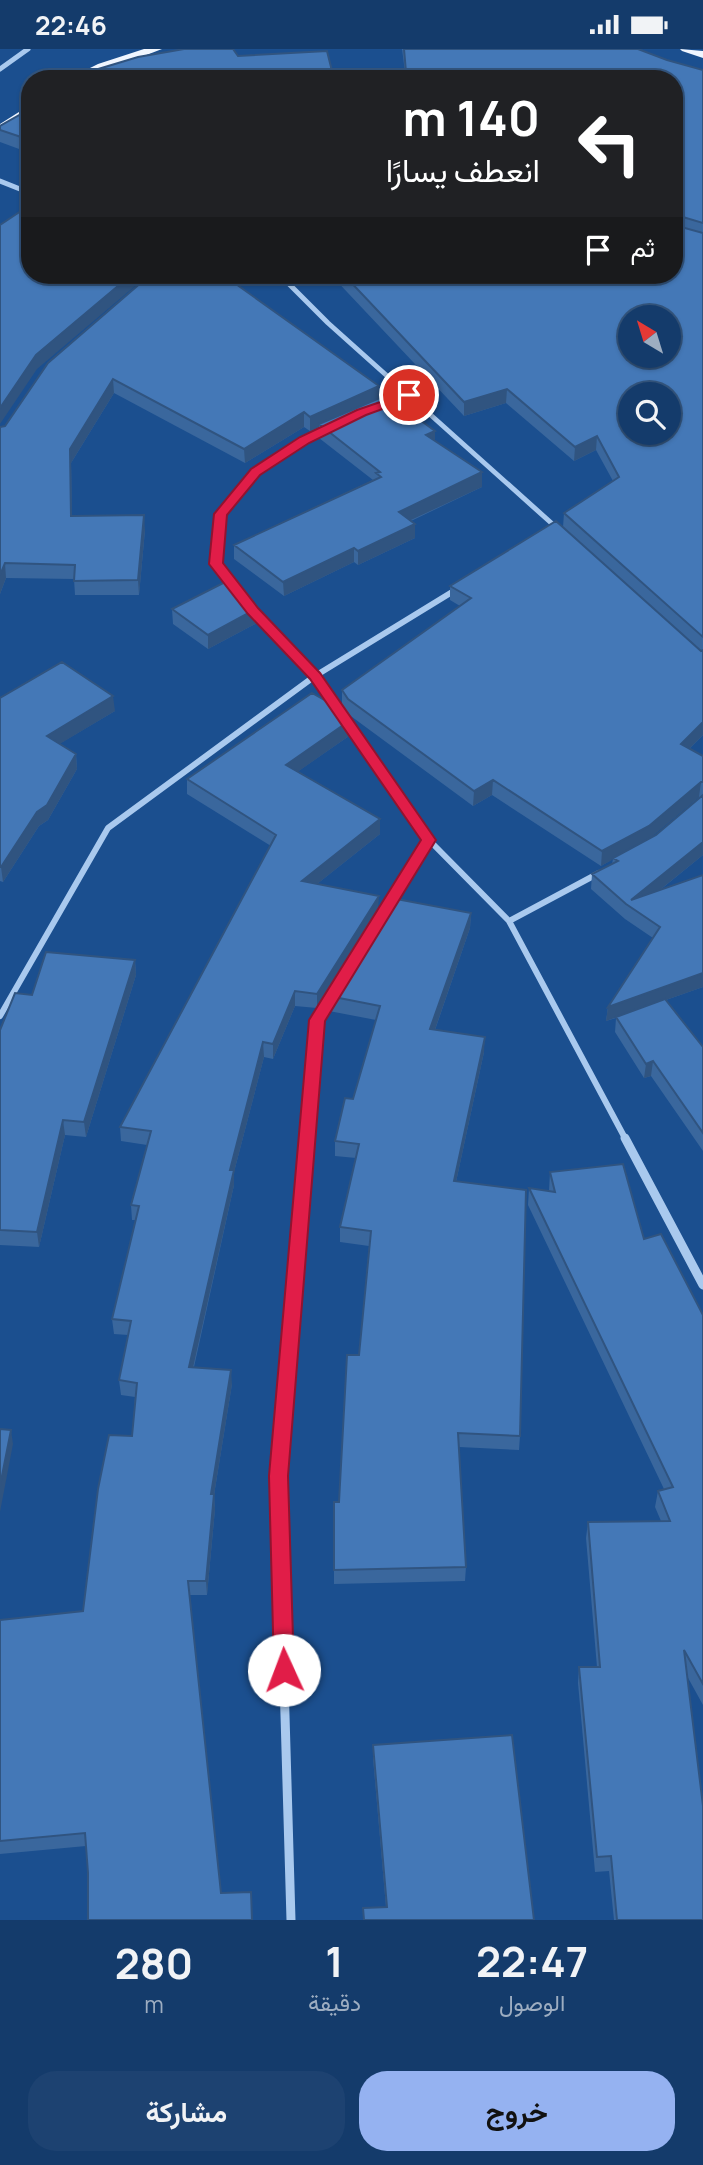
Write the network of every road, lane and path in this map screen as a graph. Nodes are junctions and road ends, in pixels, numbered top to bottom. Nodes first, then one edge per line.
1 (28, 49) edge
2 (156, 49) edge
3 (686, 49) edge
4 (703, 55) edge
5 (0, 69) edge
6 (93, 70) edge
7 (21, 115) edge
8 (0, 130) edge
9 (0, 181) edge
10 (21, 189) edge
11 (289, 284) edge
12 (409, 395) junction
13 (385, 404) edge
14 (339, 423) edge
15 (557, 528) junction
16 (545, 535) edge
17 (567, 537) edge
18 (465, 585) edge
19 (238, 592) edge
20 (246, 601) edge
21 (315, 676) junction
22 (429, 840) junction
23 (603, 870) edge
24 (380, 919) edge
25 (509, 921) junction
26 (338, 986) edge
27 (0, 1016) edge
28 (703, 1285) edge
29 (291, 1920) edge

1 - 5 street
2 - 6 main road
3 - 4 main road
7 - 8 main road
9 - 10 street
11 - 12 street
12 - 13 street
12 - 15 street
14 - 19 street
15 - 16 street
15 - 17 street
18 - 21 street
20 - 21 street
21 - 22 street
21 - 27 street
22 - 24 street
22 - 25 street
23 - 25 street
25 - 28 street
26 - 29 street

